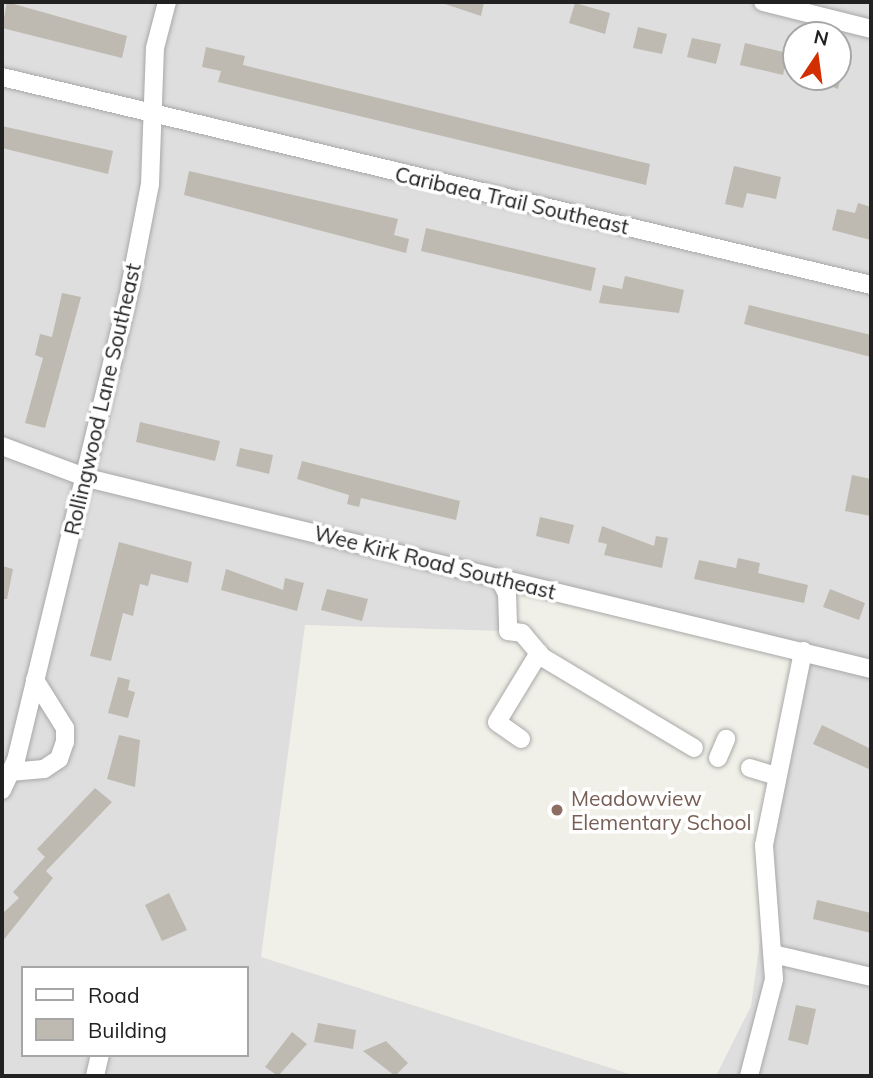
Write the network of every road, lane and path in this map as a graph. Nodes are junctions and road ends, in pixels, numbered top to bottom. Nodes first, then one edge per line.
1 (167, 2) edge
2 (764, 2) edge
3 (871, 29) edge
4 (2, 77) edge
5 (152, 115) junction
6 (871, 285) edge
7 (2, 446) edge
8 (87, 478) junction
9 (499, 578) junction
10 (803, 651) junction
11 (539, 653) junction
12 (871, 669) edge
13 (35, 680) junction
14 (522, 739) dead end
15 (726, 739) dead end
16 (694, 748) dead end
17 (718, 758) dead end
18 (750, 768) dead end
19 (10, 772) junction
20 (774, 775) junction
21 (2, 790) edge
22 (772, 954) junction
23 (871, 977) edge
24 (100, 1057) edge
25 (95, 1076) edge
26 (749, 1076) edge

1 - 5 street, Rollingwood Lane Southeast
2 - 3 street
4 - 5 street, Caribaea Trail Southeast
5 - 6 street, Caribaea Trail Southeast
5 - 8 street, Rollingwood Lane Southeast
7 - 8 street, Wee Kirk Road Southeast
8 - 9 street, Wee Kirk Road Southeast
8 - 13 street, Rollingwood Lane Southeast
9 - 10 street, Wee Kirk Road Southeast
9 - 11 street
10 - 12 street, Wee Kirk Road Southeast
10 - 20 street
11 - 14 street
11 - 16 street
13 - 19 street, Rollingwood Lane Southeast
13 - 19 street
15 - 17 street
18 - 20 street
19 - 21 street, Rollingwood Lane Southeast
20 - 22 street
22 - 23 street
22 - 26 street
24 - 25 street

